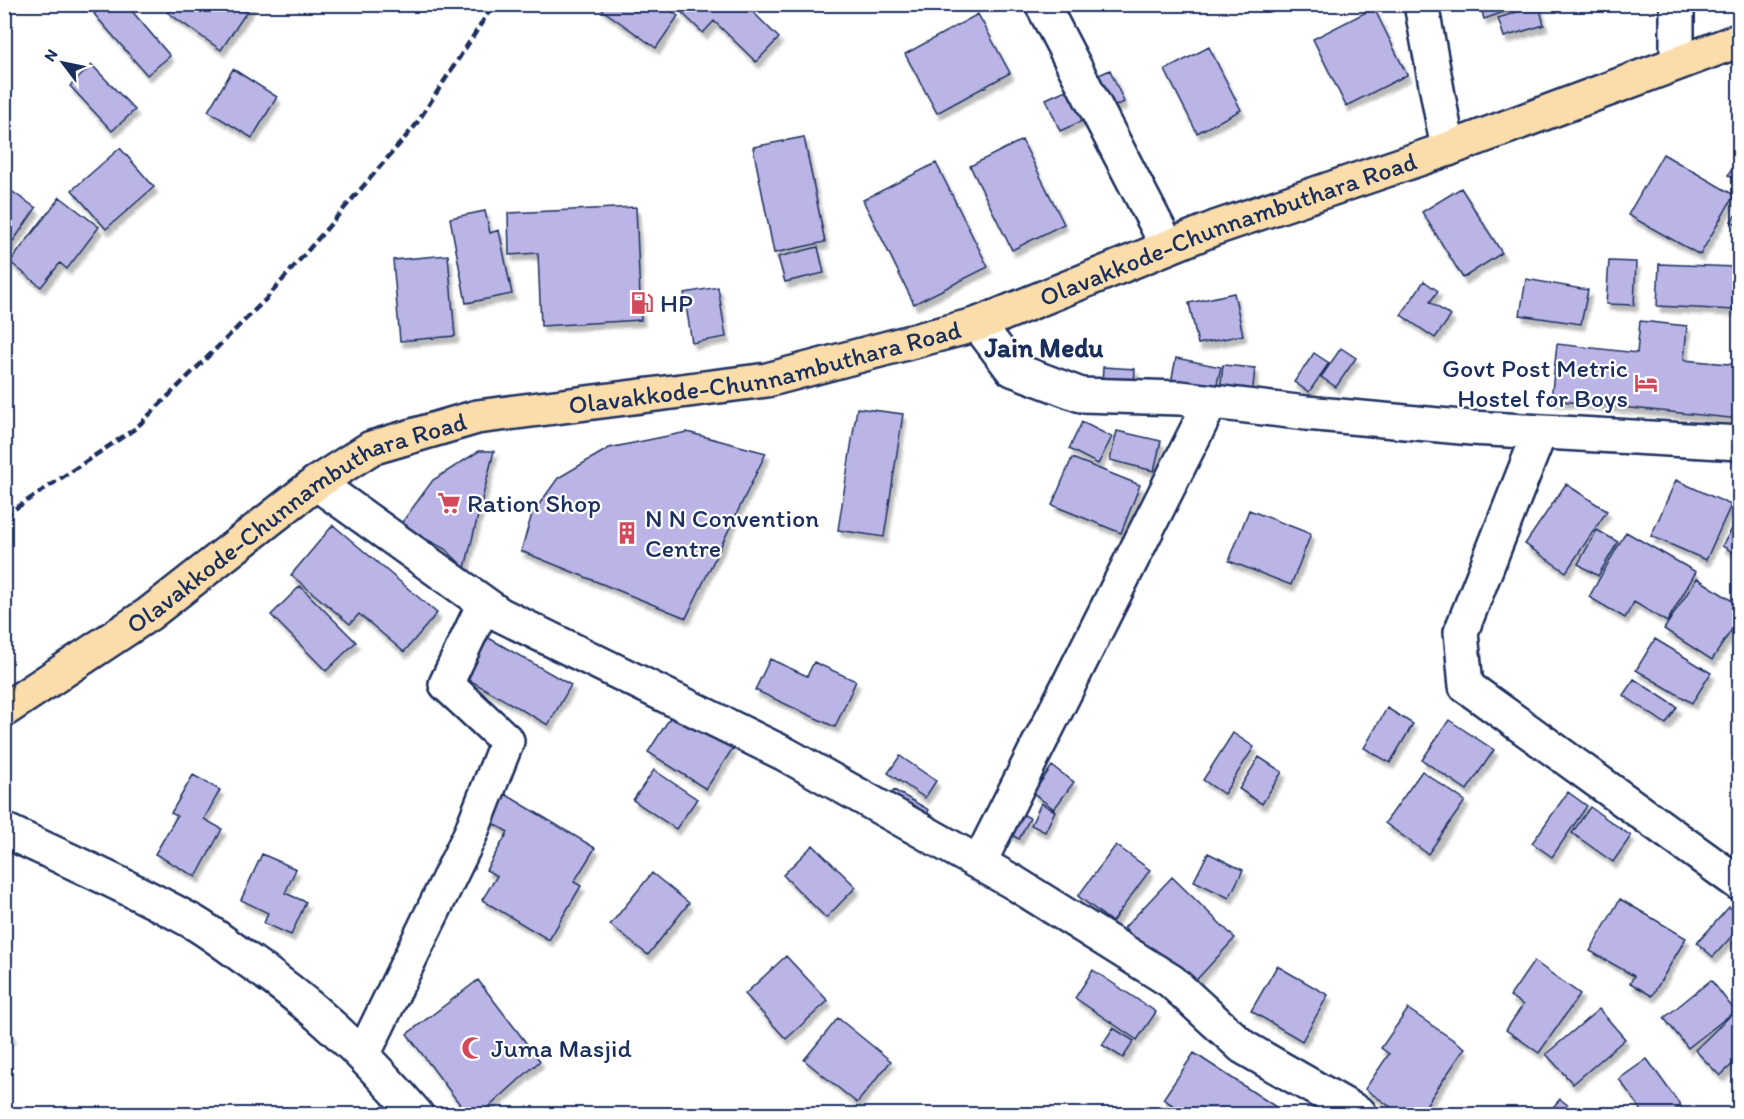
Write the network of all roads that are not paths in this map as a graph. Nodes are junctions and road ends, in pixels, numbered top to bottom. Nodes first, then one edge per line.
1 (1042, 4) edge
2 (1421, 4) edge
3 (1677, 4) edge
4 (1740, 40) edge
5 (1677, 63) junction
6 (1448, 149) junction
7 (1168, 247) junction
8 (978, 324) junction
9 (1211, 402) junction
10 (1540, 432) junction
11 (1740, 443) edge
12 (316, 483) junction
13 (484, 604) junction
14 (4, 710) edge
15 (4, 830) edge
16 (979, 863) junction
17 (1740, 884) edge
18 (363, 1055) junction
19 (416, 1114) edge
20 (1360, 1114) edge

1 - 7 street
2 - 6 street
3 - 5 street
4 - 5 main road, Olavakkode-Chunnambuthara Road
5 - 6 main road, Olavakkode-Chunnambuthara Road
6 - 7 main road, Olavakkode-Chunnambuthara Road
7 - 8 main road, Olavakkode-Chunnambuthara Road
8 - 9 street
8 - 12 main road, Olavakkode-Chunnambuthara Road
9 - 10 street
9 - 16 street
10 - 11 street
10 - 17 street
12 - 13 street
12 - 14 main road, Olavakkode-Chunnambuthara Road
13 - 16 street
13 - 18 street
15 - 18 street
16 - 20 street
18 - 19 street

